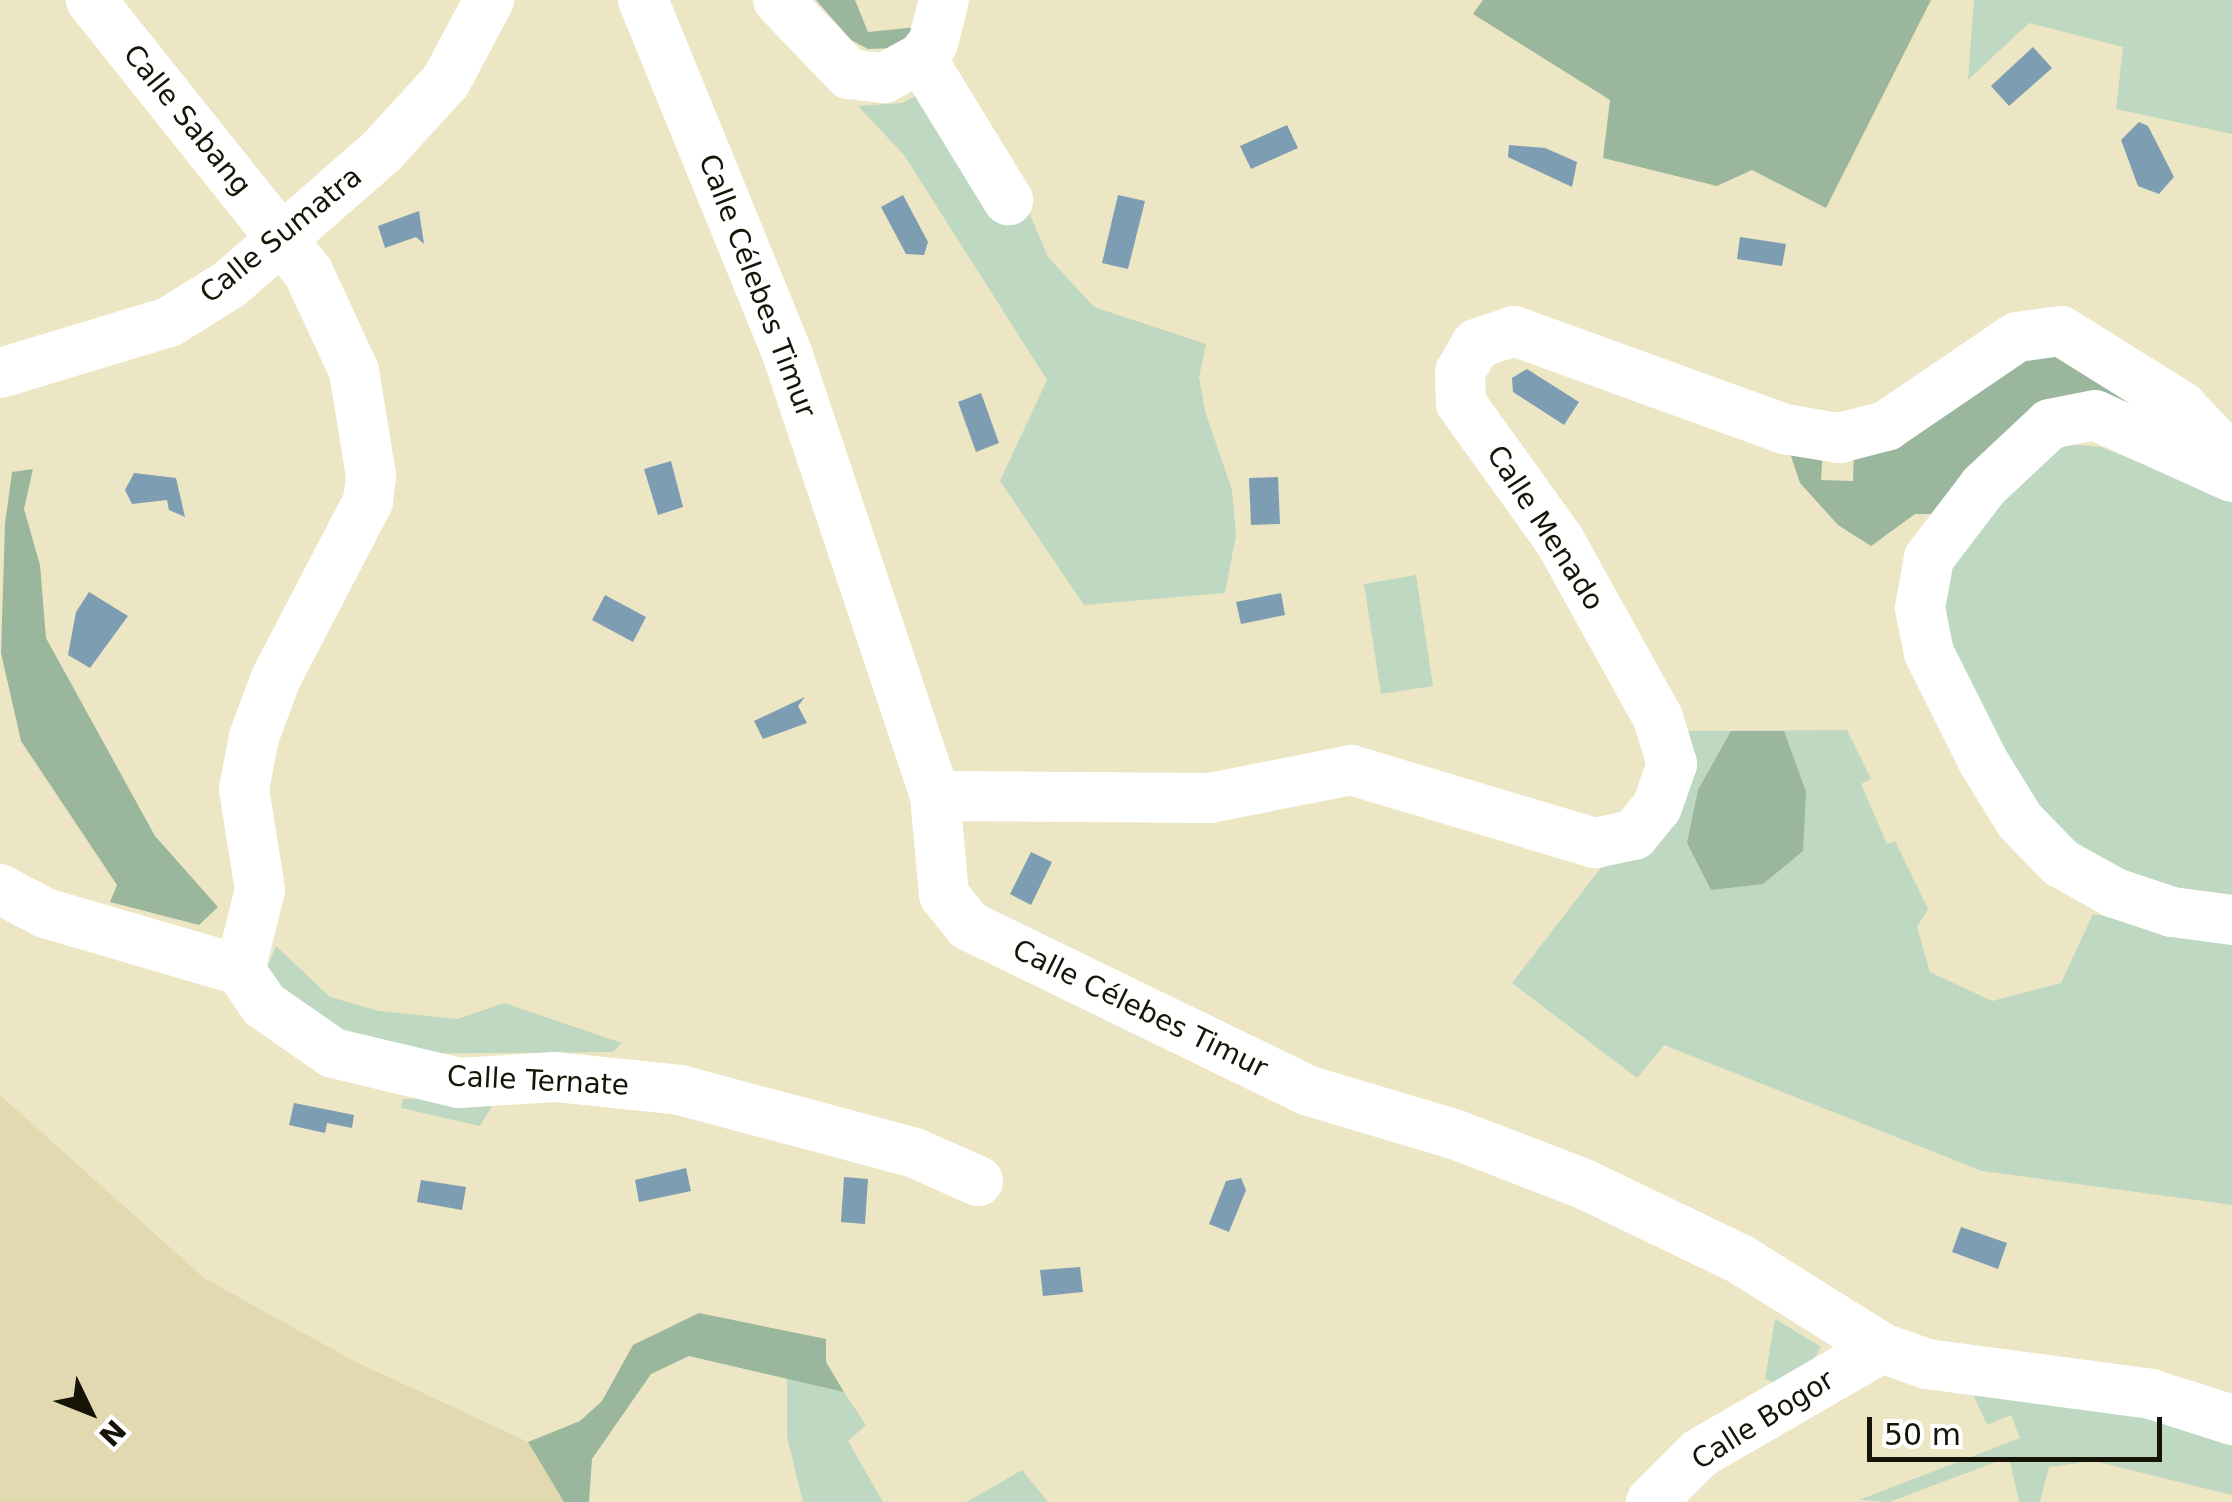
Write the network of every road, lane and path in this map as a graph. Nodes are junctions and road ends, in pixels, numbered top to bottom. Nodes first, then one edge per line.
1 (92, 0) edge
2 (489, 0) edge
3 (642, 0) edge
4 (778, 0) edge
5 (944, 0) edge
6 (922, 58) junction
7 (1008, 200) dead end
8 (284, 239) junction
9 (0, 373) edge
10 (2232, 460) edge
11 (2232, 476) edge
12 (935, 796) junction
13 (0, 889) edge
14 (2232, 920) edge
15 (240, 970) junction
16 (978, 1181) dead end
17 (1882, 1348) junction
18 (2232, 1420) edge
19 (1652, 1502) edge

1 - 8 street, Calle Sabang
2 - 8 street, Calle Sumatra
3 - 12 street, Calle Célebes Timur
4 - 6 street
5 - 6 street
6 - 7 street
8 - 9 street, Calle Sumatra
8 - 15 street
10 - 12 street, Calle Menado
11 - 14 street
12 - 17 street, Calle Célebes Timur
13 - 15 street
15 - 16 street, Calle Ternate
17 - 18 street, Calle Célebes Timur
17 - 19 street, Calle Bogor

